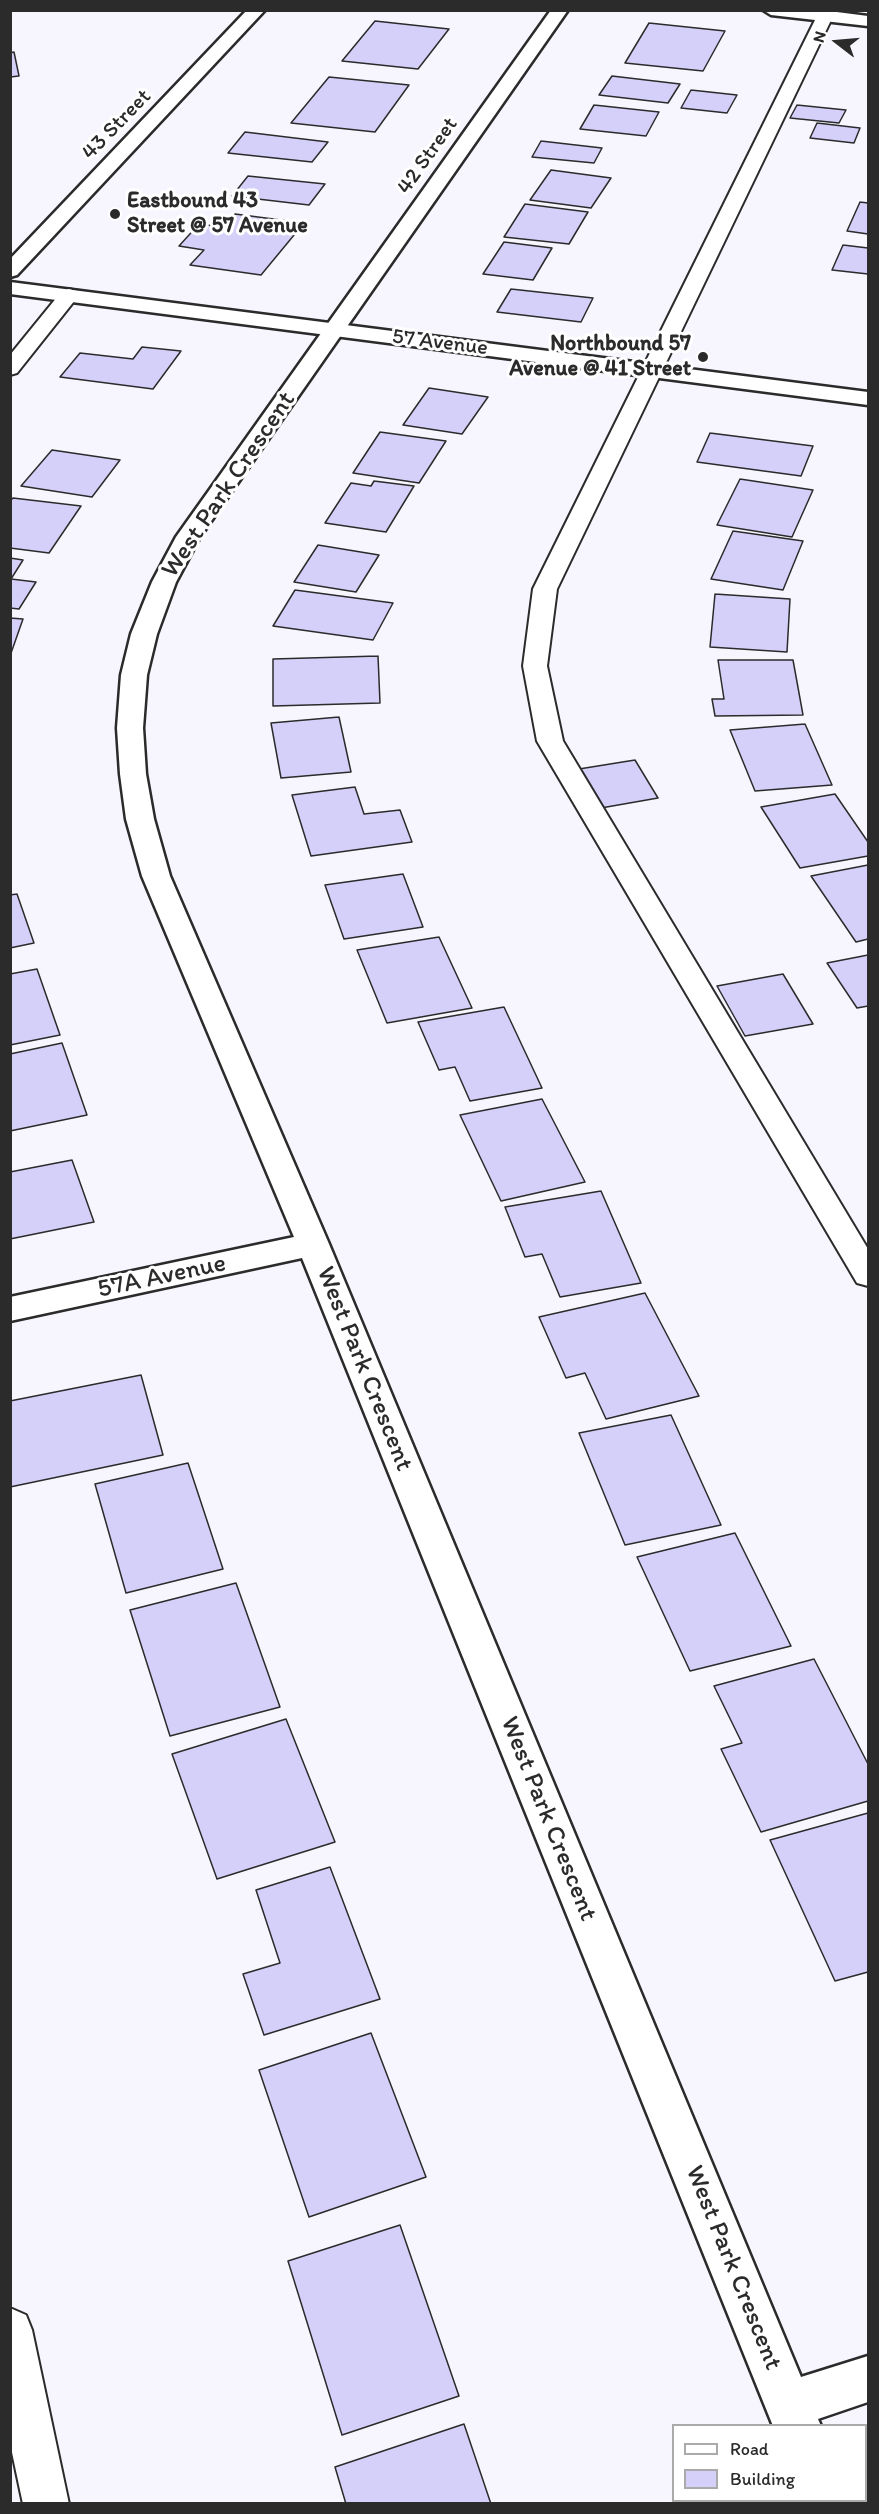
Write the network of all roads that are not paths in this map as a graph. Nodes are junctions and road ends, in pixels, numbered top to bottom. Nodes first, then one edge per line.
1 (257, 10) edge
2 (560, 10) edge
3 (771, 10) edge
4 (800, 12) edge
5 (825, 16) junction
6 (868, 21) edge
7 (10, 271) edge
8 (10, 288) edge
9 (69, 295) junction
10 (335, 330) junction
11 (10, 369) edge
12 (652, 371) junction
13 (868, 399) edge
14 (313, 1244) junction
15 (868, 1275) edge
16 (10, 1309) edge
17 (10, 2331) edge
18 (868, 2379) edge
19 (793, 2415) edge
20 (46, 2504) edge

1 - 7 street, 43 Street
2 - 10 street, 42 Street
3 - 4 street
4 - 5 street
5 - 6 street
5 - 12 lane
8 - 9 street, 57 Avenue
9 - 10 street, 57 Avenue
9 - 11 lane
10 - 12 street, 57 Avenue
10 - 14 street, West Park Crescent
12 - 13 street, 57 Avenue
12 - 15 lane
14 - 16 street, 57A Avenue
14 - 19 street, West Park Crescent
17 - 20 lane
18 - 19 street

